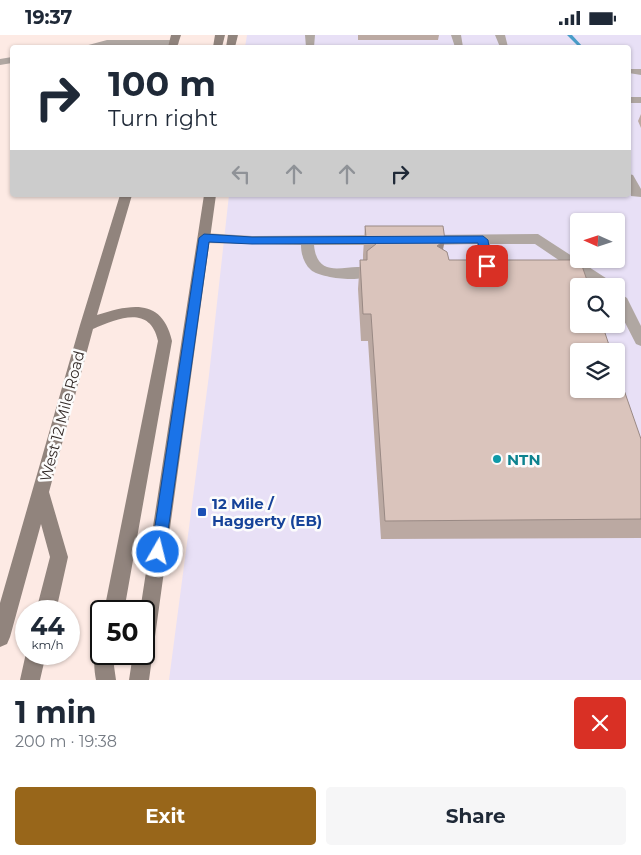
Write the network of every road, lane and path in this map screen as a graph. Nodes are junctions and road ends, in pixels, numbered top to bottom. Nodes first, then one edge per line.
1 (175, 42) edge
2 (96, 45) edge
3 (631, 183) edge
4 (641, 193) edge
5 (125, 197) edge
6 (210, 197) edge
7 (204, 238) junction
8 (394, 240) edge
9 (413, 240) edge
10 (483, 240) junction
11 (307, 241) junction
12 (364, 273) edge
13 (458, 273) edge
14 (595, 278) edge
15 (625, 308) edge
16 (86, 325) junction
17 (641, 340) edge
18 (41, 495) junction
19 (49, 600) edge
20 (116, 600) edge
21 (151, 600) edge
22 (0, 637) edge
23 (33, 665) edge
24 (104, 665) edge
25 (141, 665) edge
26 (30, 680) edge
27 (106, 680) edge
28 (139, 680) edge

1 - 2 street
3 - 4 street
5 - 16 main road, West 12 Mile Road
6 - 7 main road
7 - 11 street
7 - 21 main road
8 - 11 street
9 - 10 street
10 - 13 street
10 - 14 street
11 - 12 street
15 - 17 street
16 - 18 main road, West 12 Mile Road
16 - 20 main road
18 - 19 main road
18 - 22 main road, West 12 Mile Road
23 - 26 main road
24 - 27 main road
25 - 28 main road

